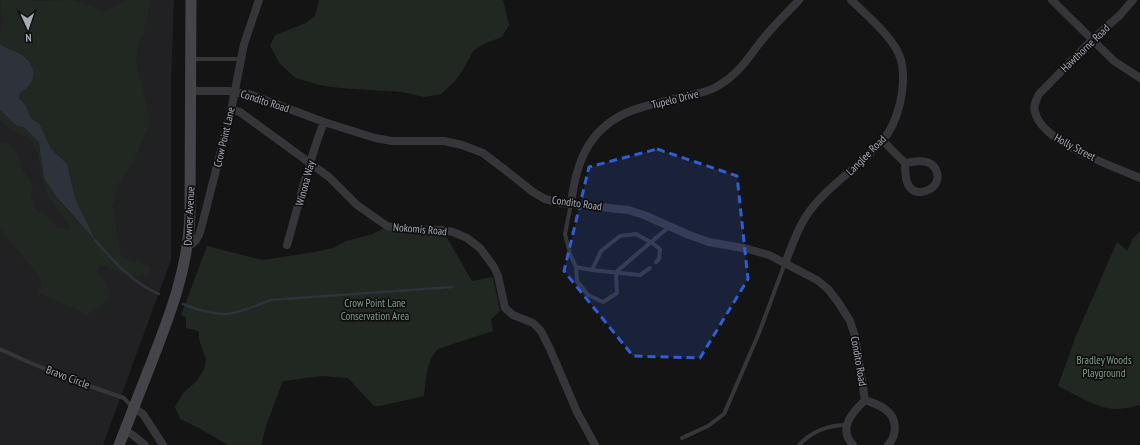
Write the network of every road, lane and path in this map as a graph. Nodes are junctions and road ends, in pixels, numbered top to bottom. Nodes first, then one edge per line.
1 (191, 0) edge
2 (259, 0) edge
3 (800, 0) edge
4 (851, 0) edge
5 (1052, 0) edge
6 (1133, 0) edge
7 (1093, 40) junction
8 (191, 59) junction
9 (240, 59) junction
10 (1140, 78) edge
11 (191, 91) junction
12 (234, 91) junction
13 (1038, 97) joint
14 (231, 109) junction
15 (324, 122) junction
16 (883, 141) junction
17 (310, 162) junction
18 (905, 163) junction
19 (1140, 178) edge
20 (571, 204) junction
21 (670, 226) junction
22 (652, 243) junction
23 (287, 245) dead end
24 (188, 246) junction
25 (656, 262) dead end
26 (785, 262) junction
27 (576, 267) junction
28 (650, 268) dead end
29 (592, 270) junction
30 (616, 272) junction
31 (0, 349) edge
32 (865, 400) junction
33 (134, 408) junction
34 (847, 425) junction
35 (125, 431) junction
36 (682, 438) dead end
37 (119, 445) edge
38 (145, 445) edge
39 (163, 445) edge
40 (594, 445) edge
41 (799, 445) edge
42 (853, 445) edge
43 (888, 445) edge

1 - 8 street, Downer Avenue
2 - 9 street, Crow Point Lane
3 - 20 street, Tupelo Drive
4 - 16 street, Langlee Road
5 - 7 street
6 - 7 street, Hawthorne Road
7 - 10 street
7 - 13 street, Hawthorne Road
8 - 9 lane
8 - 11 street, Downer Avenue
9 - 12 street, Crow Point Lane
11 - 12 street, Condito Road
11 - 24 street, Downer Avenue
12 - 14 street, Crow Point Lane
12 - 15 street, Condito Road
13 - 19 street, Holly Street
14 - 17 street, Nokomis Road
14 - 24 street, Crow Point Lane
15 - 17 street, Winona Way
15 - 20 street, Condito Road
16 - 18 street
16 - 26 street, Langlee Road
17 - 23 street, Winona Way
17 - 40 street, Nokomis Road
18 - 18 street
20 - 21 street, Condito Road
20 - 27 lane
21 - 22 lane
21 - 26 street, Condito Road
22 - 25 lane
22 - 29 lane
22 - 30 lane
24 - 33 street, Downer Avenue
26 - 32 street, Condito Road
26 - 36 lane
27 - 29 lane
27 - 30 lane
28 - 30 lane
29 - 30 lane
31 - 33 lane, Bravo Circle
32 - 34 street, Condito Road
32 - 43 street, Condito Road
33 - 35 street, Downer Avenue
33 - 39 street
34 - 41 lane
34 - 42 street
35 - 37 street, Downer Avenue
35 - 38 street

